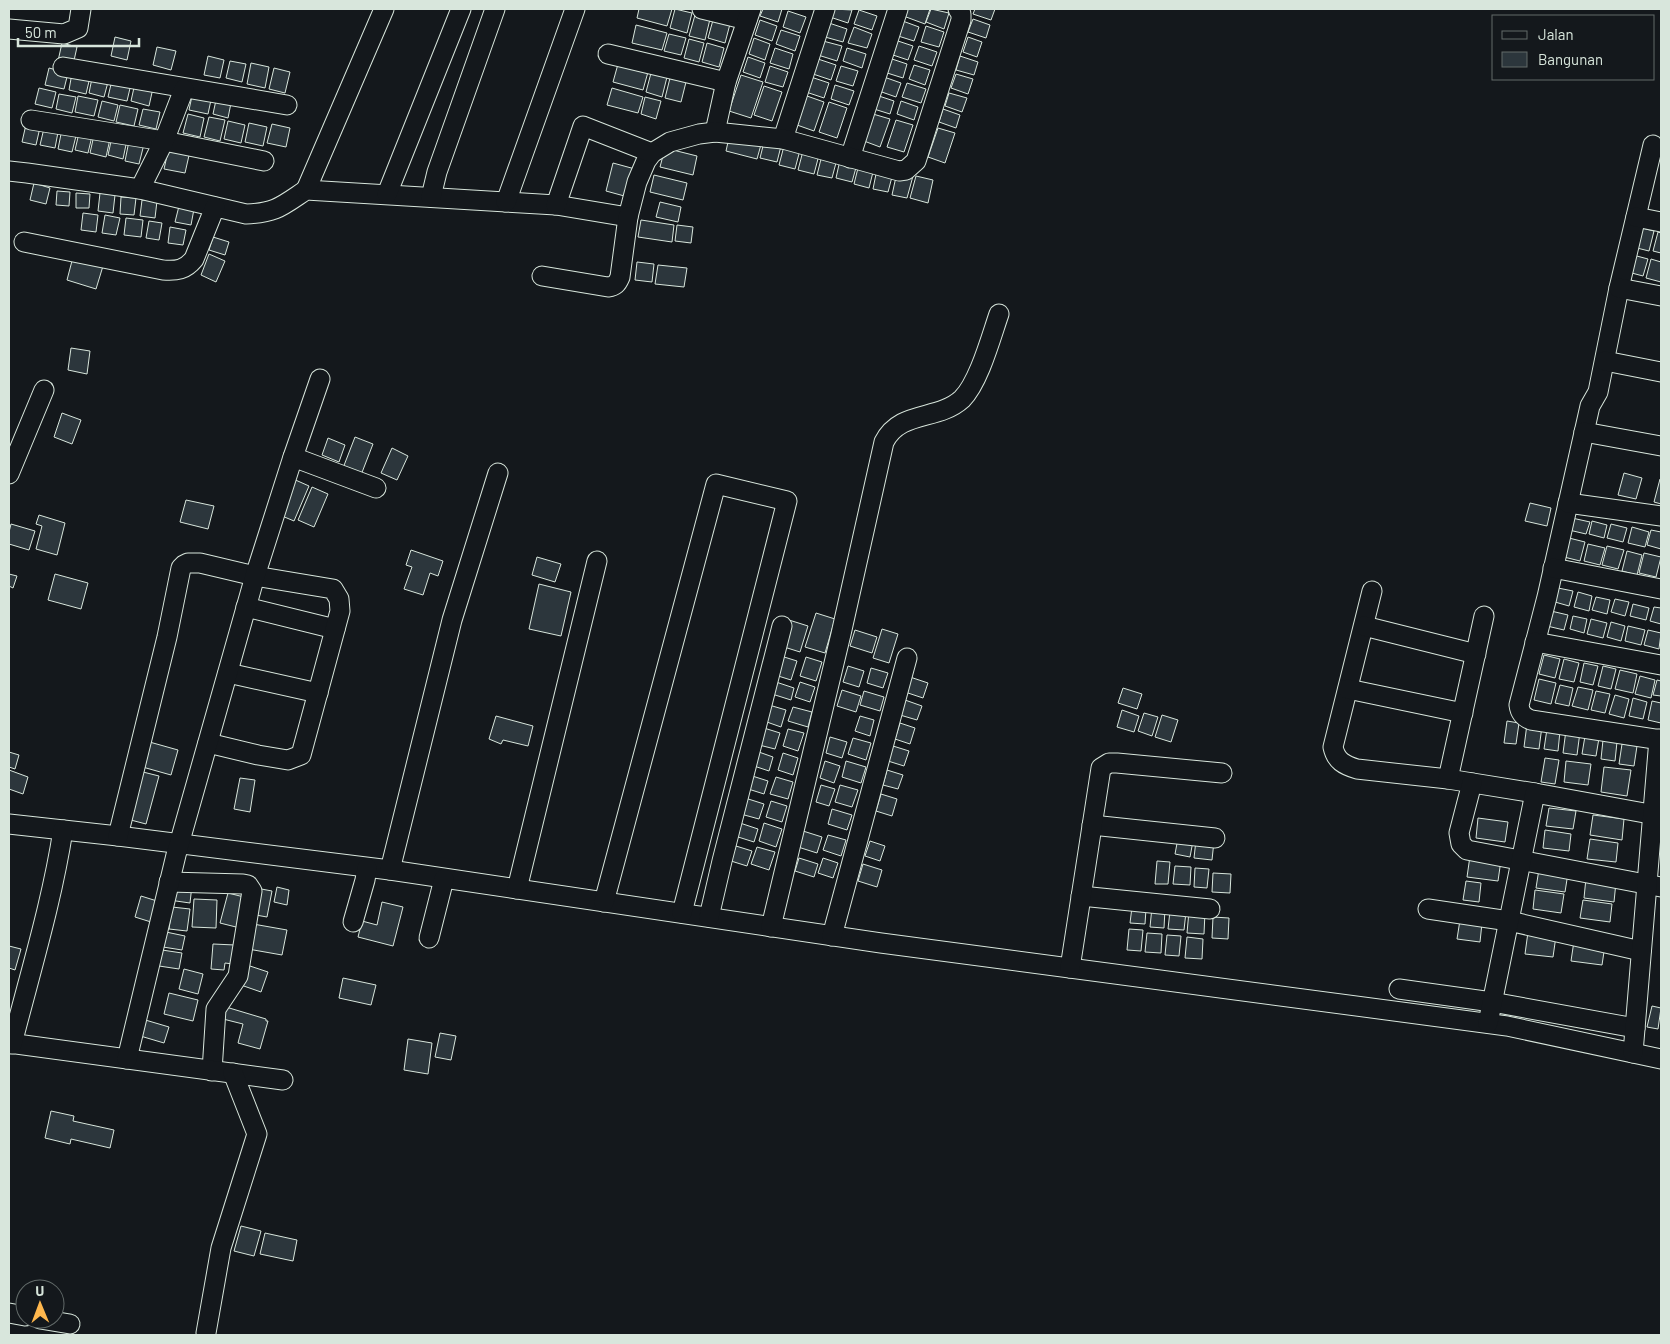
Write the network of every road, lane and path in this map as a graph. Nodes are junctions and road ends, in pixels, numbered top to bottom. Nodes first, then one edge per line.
1 (81, 9) edge
2 (384, 9) edge
3 (461, 9) edge
4 (495, 9) edge
5 (575, 9) edge
6 (702, 9) edge
7 (824, 9) edge
8 (898, 9) edge
9 (958, 9) edge
10 (749, 14) edge
11 (9, 29) edge
12 (608, 54) dead end
13 (63, 67) dead end
14 (726, 82) junction
15 (184, 89) junction
16 (287, 105) dead end
17 (32, 120) dead end
18 (715, 132) junction
19 (783, 139) junction
20 (164, 141) junction
21 (1657, 146) edge
22 (652, 153) junction
23 (850, 158) junction
24 (264, 161) dead end
25 (9, 171) edge
26 (140, 189) junction
27 (306, 190) junction
28 (387, 194) junction
29 (432, 197) junction
30 (506, 202) junction
31 (556, 205) junction
32 (215, 207) junction
33 (628, 216) junction
34 (1636, 217) junction
35 (1661, 222) edge
36 (24, 242) dead end
37 (542, 276) dead end
38 (1619, 288) junction
39 (1661, 296) edge
40 (999, 314) dead end
41 (1605, 361) junction
42 (1661, 372) edge
43 (320, 379) dead end
44 (44, 390) dead end
45 (1590, 406) junction
46 (1584, 432) junction
47 (1661, 446) edge
48 (293, 457) junction
49 (498, 473) dead end
50 (9, 474) edge
51 (376, 488) dead end
52 (1568, 503) junction
53 (1661, 516) edge
54 (597, 561) dead end
55 (1553, 568) junction
56 (255, 576) junction
57 (1661, 589) edge
58 (1372, 591) dead end
59 (246, 607) junction
60 (1484, 616) dead end
61 (782, 626) dead end
62 (1364, 626) junction
63 (335, 629) junction
64 (1535, 642) junction
65 (1476, 654) junction
66 (906, 658) dead end
67 (1661, 665) edge
68 (228, 673) junction
69 (1348, 689) junction
70 (318, 693) junction
71 (1463, 713) junction
72 (1660, 739) edge
73 (208, 743) junction
74 (1222, 773) dead end
75 (1448, 779) junction
76 (1472, 783) junction
77 (1535, 793) junction
78 (1657, 815) edge
79 (9, 824) edge
80 (1092, 825) junction
81 (62, 834) junction
82 (118, 836) junction
83 (1215, 838) dead end
84 (1521, 860) junction
85 (174, 863) junction
86 (390, 870) junction
87 (366, 874) junction
88 (443, 884) junction
89 (1654, 885) edge
90 (516, 889) junction
91 (1081, 896) junction
92 (604, 902) junction
93 (1210, 909) dead end
94 (1428, 909) dead end
95 (682, 914) junction
96 (355, 916) dead end
97 (709, 917) junction
98 (1509, 921) junction
99 (771, 927) junction
100 (431, 930) dead end
101 (832, 936) junction
102 (1640, 951) junction
103 (1070, 968) junction
104 (1398, 989) dead end
105 (1492, 1002) junction
106 (1488, 1023) junction
107 (1635, 1028) junction
108 (10, 1044) edge
109 (1633, 1052) junction
110 (127, 1059) junction
111 (1661, 1059) edge
112 (212, 1071) junction
113 (233, 1073) junction
114 (283, 1080) dead end
115 (65, 1323) edge
116 (70, 1324) dead end
117 (206, 1333) dead end

1 - 11 street
2 - 27 street
3 - 28 street
4 - 29 street
5 - 30 street
6 - 10 street
7 - 19 street
8 - 23 street
9 - 23 street
10 - 14 street
12 - 14 street
13 - 15 street
14 - 18 street
15 - 16 street
15 - 20 street
17 - 20 street
18 - 19 street
18 - 22 street
19 - 23 street
20 - 24 street
20 - 26 street
21 - 34 street
21 - 45 street
22 - 31 street
22 - 33 street
25 - 26 street
26 - 32 street
27 - 28 street
27 - 32 street
28 - 29 street
29 - 30 street
30 - 31 street
31 - 33 street
32 - 36 street
33 - 37 street
34 - 35 street
34 - 38 street
38 - 39 street
38 - 41 street
40 - 99 street
41 - 42 street
41 - 45 street
43 - 48 street
44 - 50 street
45 - 46 street
46 - 47 street
46 - 52 street
48 - 51 street
48 - 56 street
49 - 86 street
52 - 53 street
52 - 55 street
54 - 90 street
55 - 57 street
55 - 64 street
56 - 59 street
56 - 63 street
56 - 82 street
58 - 62 street
59 - 63 street
59 - 68 street
60 - 65 street
61 - 97 street
62 - 65 street
62 - 69 street
63 - 70 street
64 - 67 street
64 - 72 street
65 - 71 street
66 - 101 street
68 - 70 street
68 - 73 street
69 - 71 street
69 - 75 street
70 - 73 street
71 - 75 street
72 - 78 street
73 - 85 street
74 - 80 street
75 - 76 street
76 - 77 street
76 - 84 street
77 - 78 street
77 - 84 street
78 - 89 street
79 - 81 street
80 - 83 street
80 - 91 street
81 - 82 street
81 - 108 street
82 - 85 street
84 - 89 street
84 - 98 street
85 - 87 street
85 - 110 street
85 - 112 street
86 - 87 street
86 - 88 street
87 - 96 street
88 - 90 street
88 - 100 street
89 - 102 street
90 - 92 street
91 - 93 street
91 - 103 street
92 - 95 street
92 - 95 street
94 - 98 street
95 - 97 street
97 - 99 street
98 - 102 street
98 - 105 street
99 - 101 street
101 - 103 street
102 - 107 street
103 - 106 street
104 - 105 street
105 - 106 street
105 - 107 street
106 - 109 street
107 - 109 street
108 - 110 street
109 - 111 street
110 - 112 street
112 - 113 street
113 - 114 street
113 - 117 street
115 - 116 street

